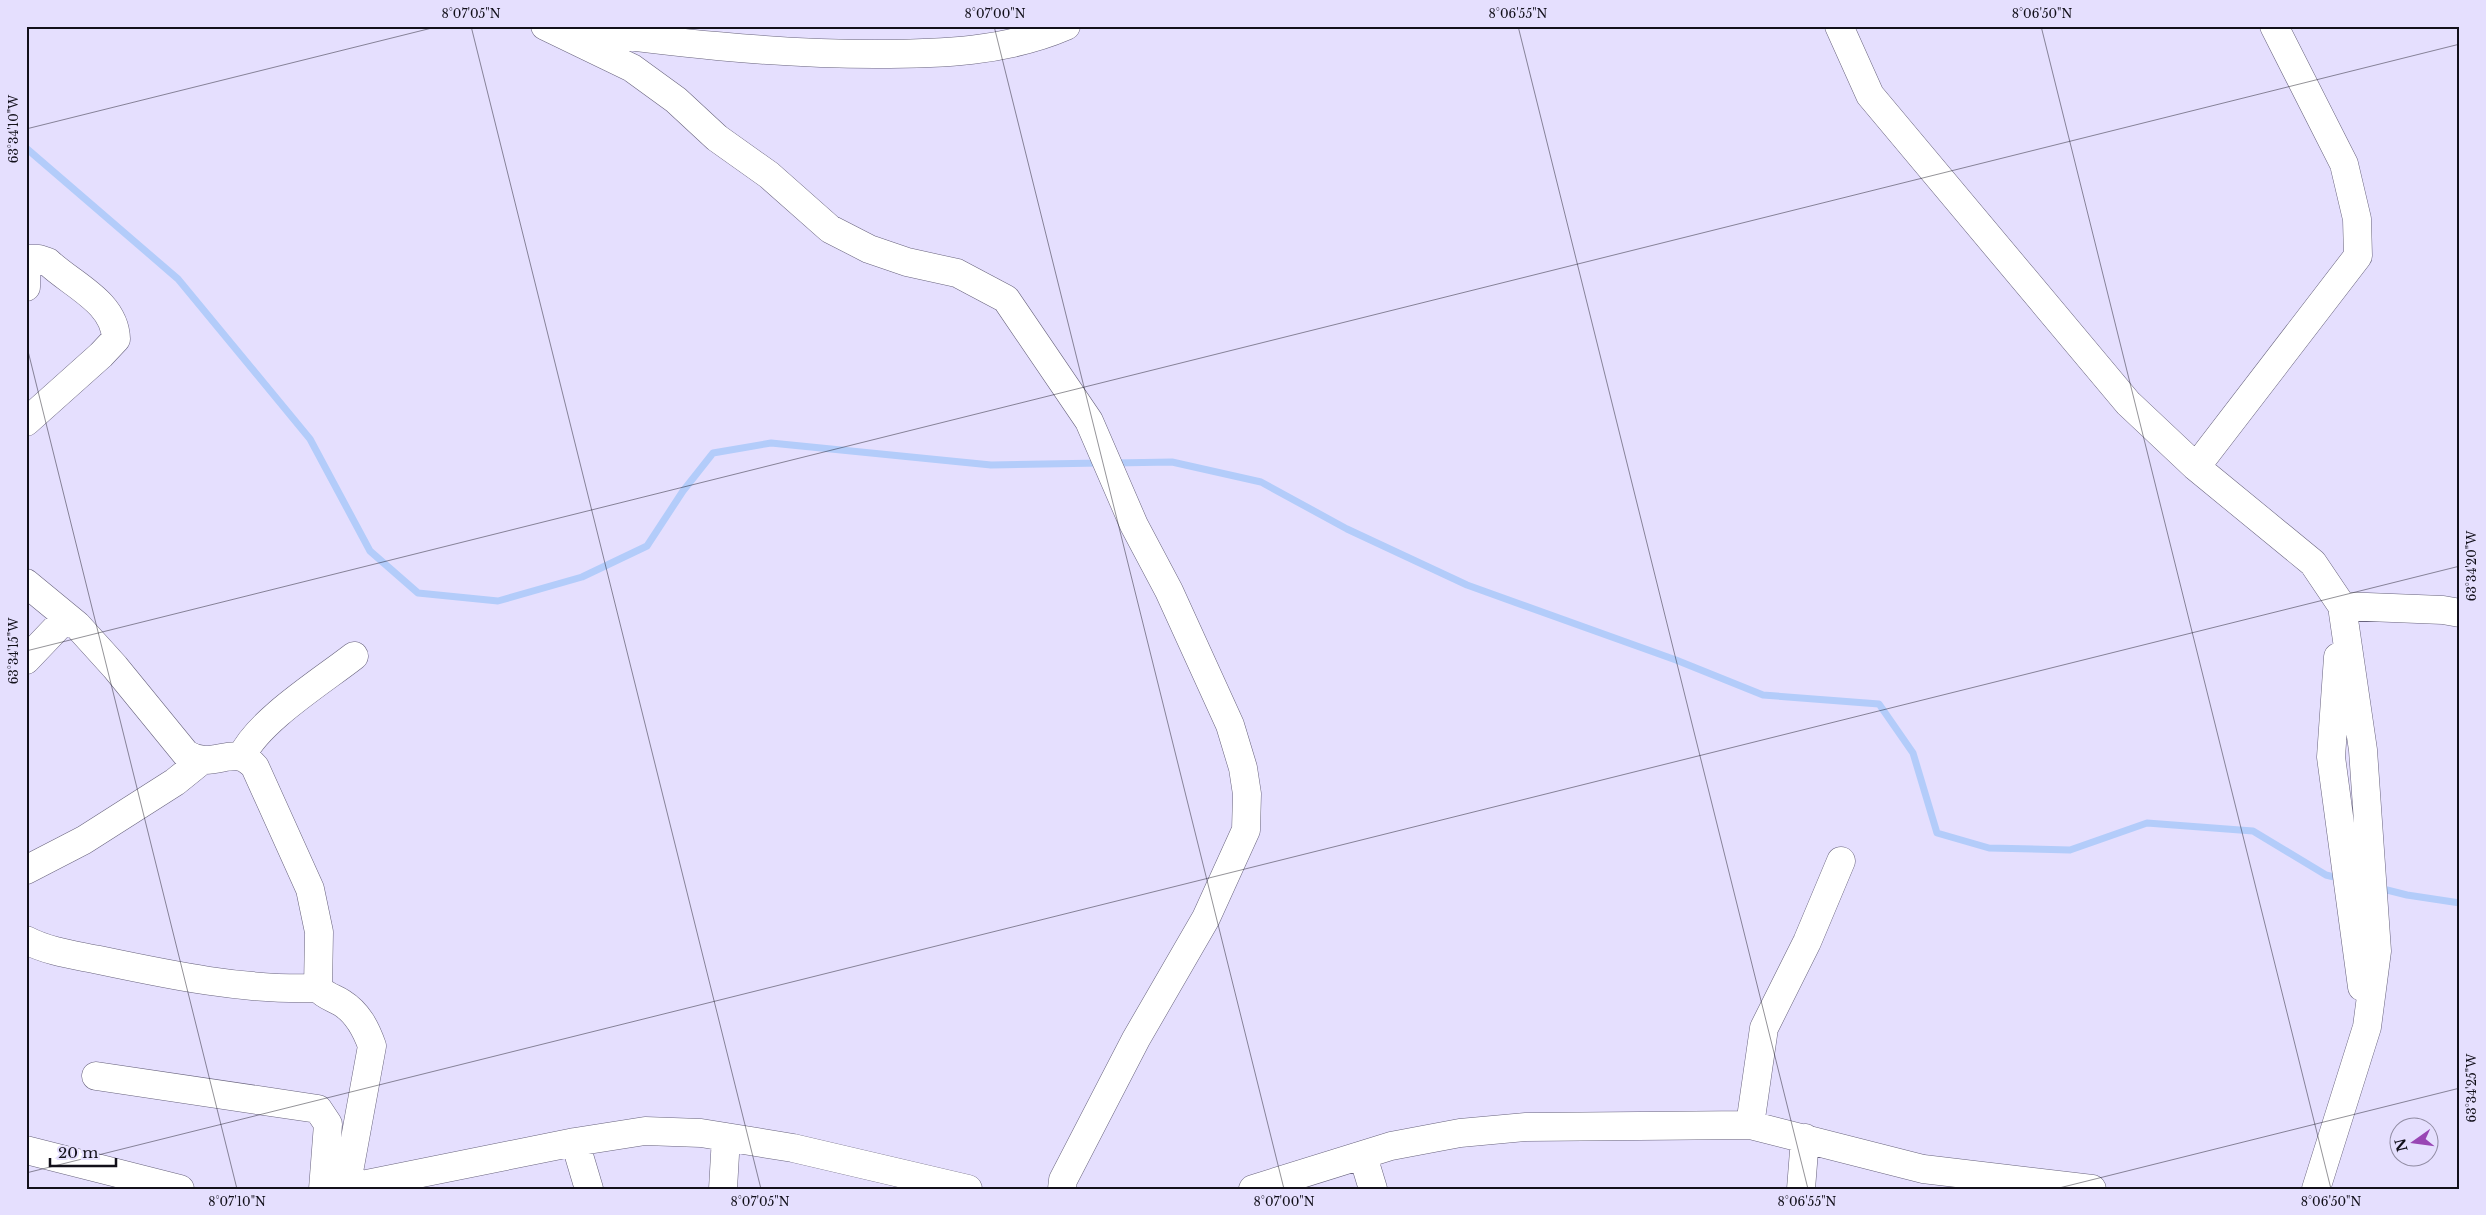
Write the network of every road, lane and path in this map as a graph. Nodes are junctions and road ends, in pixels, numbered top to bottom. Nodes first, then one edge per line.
1 (544, 26) edge
2 (554, 26) edge
3 (1066, 26) edge
4 (1839, 26) edge
5 (2274, 26) edge
6 (26, 259) edge
7 (26, 266) edge
8 (26, 286) edge
9 (26, 422) edge
10 (2196, 467) junction
11 (26, 583) edge
12 (2342, 606) junction
13 (2460, 613) edge
14 (67, 617) junction
15 (354, 656) dead end
16 (26, 660) edge
17 (242, 756) junction
18 (201, 761) junction
19 (2358, 853) junction
20 (1840, 861) dead end
21 (26, 870) edge
22 (26, 940) edge
23 (318, 988) junction
24 (96, 1076) dead end
25 (1750, 1125) junction
26 (726, 1137) junction
27 (1805, 1138) junction
28 (575, 1142) junction
29 (26, 1150) edge
30 (1363, 1156) junction
31 (346, 1188) edge
32 (180, 1189) edge
33 (323, 1189) edge
34 (342, 1189) edge
35 (589, 1189) edge
36 (723, 1189) edge
37 (968, 1189) edge
38 (1062, 1189) edge
39 (1253, 1189) edge
40 (1373, 1189) edge
41 (1801, 1189) edge
42 (2092, 1189) edge
43 (2316, 1189) edge

1 - 38 street
2 - 3 street
4 - 10 street
5 - 10 street
6 - 9 street
7 - 8 street
10 - 12 street
11 - 14 street
12 - 13 street
12 - 19 street
12 - 19 street
14 - 16 street
14 - 18 street
15 - 17 street
17 - 18 street
17 - 23 street
18 - 21 street
19 - 43 street
20 - 25 street
22 - 23 street
23 - 31 street
24 - 33 street
25 - 27 street
25 - 30 street
26 - 28 street
26 - 36 street
26 - 37 street
27 - 41 street
27 - 42 street
28 - 31 street
28 - 35 street
29 - 32 street
30 - 39 street
30 - 40 street
31 - 34 street

